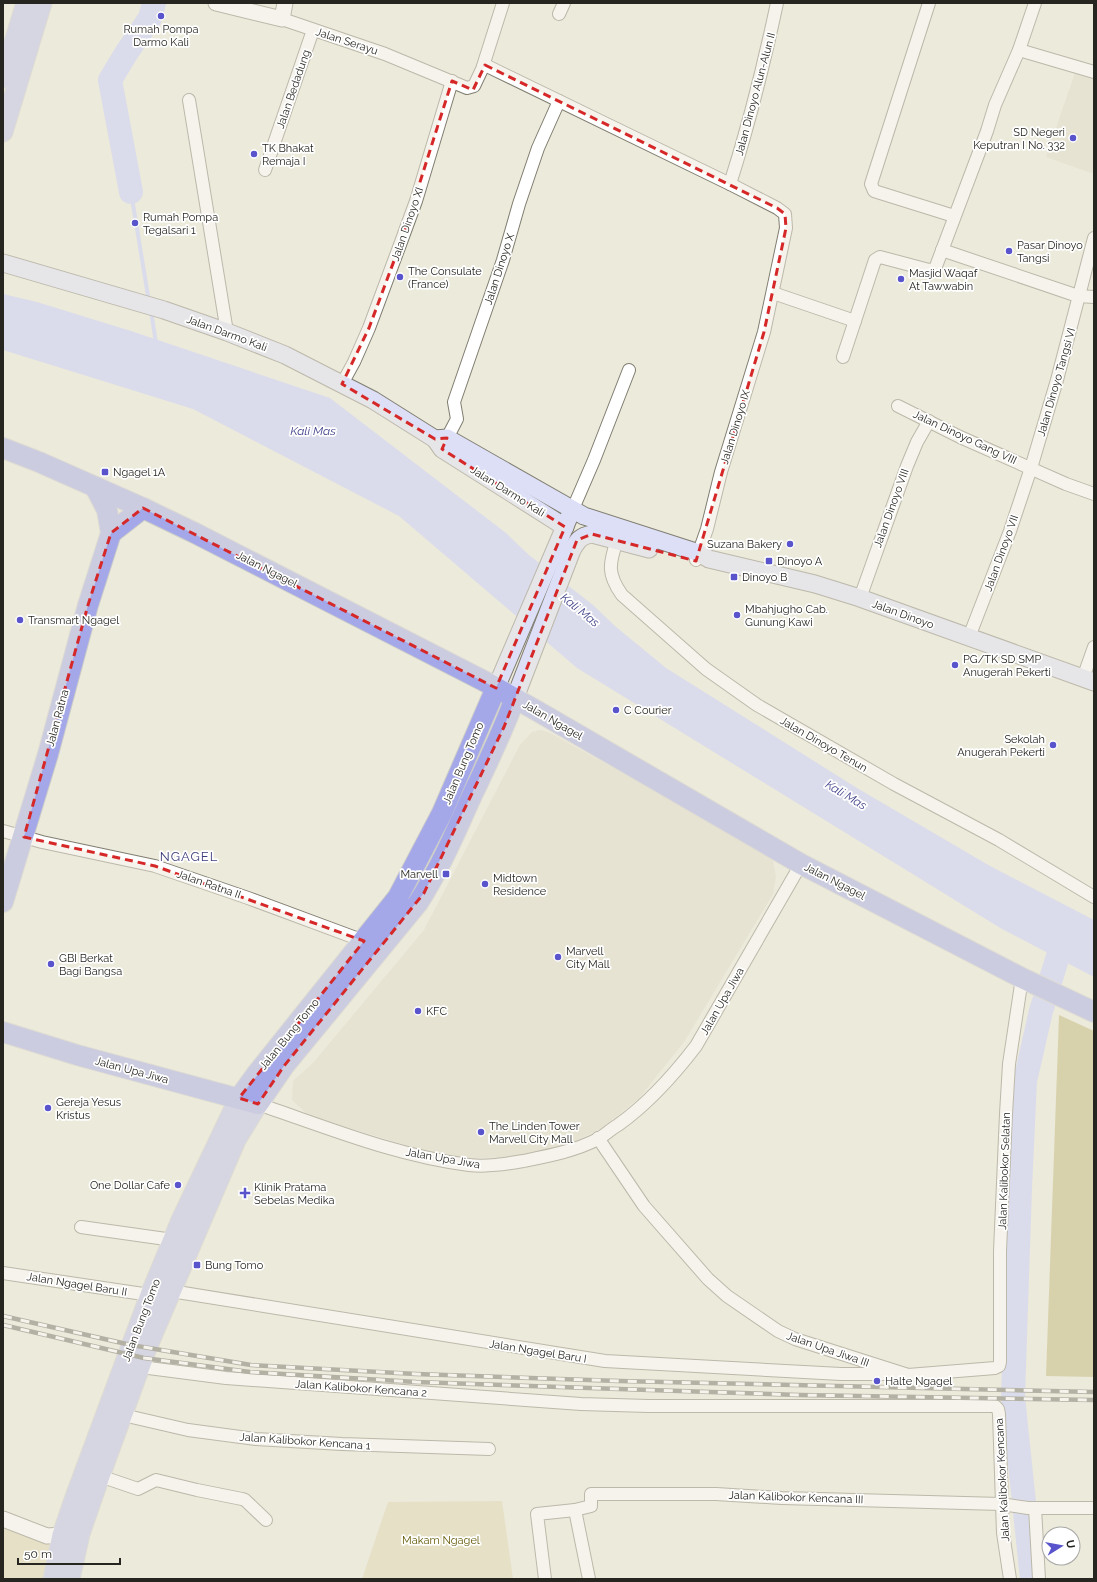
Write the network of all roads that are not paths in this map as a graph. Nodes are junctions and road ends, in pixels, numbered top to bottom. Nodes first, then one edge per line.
1 (26, 3) edge
2 (42, 3) edge
3 (216, 3) edge
4 (285, 3) edge
5 (503, 3) edge
6 (777, 3) edge
7 (929, 3) edge
8 (1035, 3) edge
9 (282, 19) junction
10 (313, 30) junction
11 (1019, 50) junction
12 (483, 66) junction
13 (1094, 72) edge
14 (3, 78) edge
15 (452, 82) junction
16 (189, 100) dead end
17 (559, 100) junction
18 (3, 132) edge
19 (265, 170) dead end
20 (730, 184) junction
21 (956, 211) junction
22 (1094, 238) edge
23 (942, 250) junction
24 (3, 263) edge
25 (773, 293) junction
26 (1078, 296) junction
27 (1094, 297) edge
28 (855, 321) junction
29 (227, 332) junction
30 (843, 357) dead end
31 (629, 370) dead end
32 (342, 384) junction
33 (898, 406) dead end
34 (929, 421) junction
35 (442, 442) junction
36 (3, 448) edge
37 (1032, 468) junction
38 (95, 487) junction
39 (1094, 494) edge
40 (143, 508) junction
41 (572, 511) junction
42 (111, 534) junction
43 (565, 540) junction
44 (617, 540) junction
45 (701, 558) junction
46 (860, 598) junction
47 (970, 637) junction
48 (1094, 647) edge
49 (1088, 680) edge
50 (496, 688) junction
51 (515, 698) junction
52 (3, 831) edge
53 (24, 837) junction
54 (801, 864) junction
55 (1094, 897) edge
56 (3, 902) edge
57 (364, 941) junction
58 (1027, 980) junction
59 (1094, 1012) edge
60 (3, 1032) edge
61 (248, 1101) junction
62 (598, 1138) junction
63 (81, 1227) dead end
64 (172, 1240) junction
65 (3, 1273) edge
66 (171, 1291) junction
67 (150, 1295) junction
68 (999, 1366) joint
69 (141, 1367) junction
70 (908, 1375) junction
71 (995, 1406) joint
72 (123, 1415) junction
73 (489, 1450) dead end
74 (100, 1476) junction
75 (1001, 1504) junction
76 (1027, 1508) junction
77 (1094, 1508) edge
78 (575, 1510) junction
79 (3, 1519) edge
80 (266, 1520) dead end
81 (71, 1535) junction
82 (53, 1579) edge
83 (70, 1579) edge
84 (545, 1579) edge
85 (589, 1579) edge
86 (1010, 1579) edge
87 (1039, 1579) edge

1 - 14 main road
2 - 18 main road
3 - 9 street, Jalan Serayu
4 - 9 street
5 - 12 street
6 - 20 street, Jalan Dinoyo Alun-Alun II
7 - 21 street
8 - 11 street
9 - 10 street, Jalan Serayu
10 - 15 street, Jalan Serayu
10 - 19 street, Jalan Bedadung
11 - 13 street
11 - 21 street
12 - 15 street, Jalan Serayu
12 - 17 street
15 - 32 street, Jalan Dinoyo XI
16 - 29 street
17 - 20 street
17 - 35 street, Jalan Dinoyo X
20 - 25 street, Jalan Dinoyo IX
21 - 23 street
22 - 26 street, Jalan Dinoyo Tangsi VI
23 - 26 street
23 - 28 street
24 - 29 main road, Jalan Darmo Kali
25 - 28 street
25 - 45 street, Jalan Dinoyo IX
26 - 27 street
26 - 37 street, Jalan Dinoyo Tangsi VI
28 - 30 street
29 - 32 main road, Jalan Darmo Kali
31 - 41 street
32 - 35 main road, Jalan Darmo Kali
33 - 34 street, Jalan Dinoyo Gang VIII
34 - 37 street, Jalan Dinoyo Gang VIII
34 - 46 street, Jalan Dinoyo VIII
35 - 41 main road, Jalan Darmo Kali
35 - 43 main road, Jalan Darmo Kali
36 - 38 highway, Jalan Ngagel
37 - 39 street, Jalan Dinoyo Gang VIII
37 - 47 street, Jalan Dinoyo VII
38 - 40 highway, Jalan Ngagel
38 - 42 highway, Jalan Ratna
40 - 42 highway
40 - 50 highway, Jalan Ngagel
41 - 43 main road, Jalan Bung Tomo
41 - 45 main road, Jalan Dinoyo
42 - 53 highway, Jalan Ratna
43 - 44 main road, Jalan Dinoyo
43 - 50 main road, Jalan Bung Tomo
43 - 51 main road, Jalan Bung Tomo
44 - 45 main road, Jalan Dinoyo
44 - 55 street, Jalan Dinoyo Tenun
45 - 46 main road, Jalan Dinoyo
46 - 47 main road, Jalan Dinoyo
47 - 49 main road, Jalan Dinoyo
48 - 49 street
50 - 51 highway, Jalan Ngagel
50 - 57 highway, Jalan Bung Tomo
51 - 54 highway, Jalan Ngagel
51 - 61 highway, Jalan Bung Tomo
52 - 53 street, Jalan Ratna II
53 - 56 highway, Jalan Ratna
53 - 57 street, Jalan Ratna II
54 - 58 highway, Jalan Ngagel
54 - 62 street, Jalan Upa Jiwa
57 - 61 highway, Jalan Bung Tomo
58 - 59 highway, Jalan Ngagel
58 - 68 street, Jalan Kalibokor Selatan
60 - 61 highway, Jalan Upa Jiwa
61 - 62 street, Jalan Upa Jiwa
61 - 64 main road, Jalan Bung Tomo
61 - 66 main road, Jalan Bung Tomo
62 - 70 street, Jalan Upa Jiwa III
63 - 64 street
64 - 67 main road, Jalan Bung Tomo
65 - 67 street, Jalan Ngagel Baru II
66 - 69 main road, Jalan Bung Tomo
66 - 70 street, Jalan Ngagel Baru I
67 - 81 main road, Jalan Bung Tomo
68 - 70 street, Jalan Upa Jiwa III
69 - 71 street, Jalan Kalibokor Kencana 2
69 - 72 main road, Jalan Bung Tomo
71 - 75 street, Jalan Kalibokor Kencana
72 - 73 street, Jalan Kalibokor Kencana 1
72 - 74 main road, Jalan Bung Tomo
74 - 80 street
74 - 81 main road, Jalan Bung Tomo
75 - 76 street, Jalan Kalibokor Kencana III
75 - 78 street, Jalan Kalibokor Kencana III
75 - 86 street, Jalan Kalibokor Kencana
76 - 77 street, Jalan Kalibokor Kencana III
76 - 87 street
78 - 84 street
78 - 85 street
79 - 81 street
81 - 82 main road, Jalan Bung Tomo
81 - 83 main road, Jalan Bung Tomo

